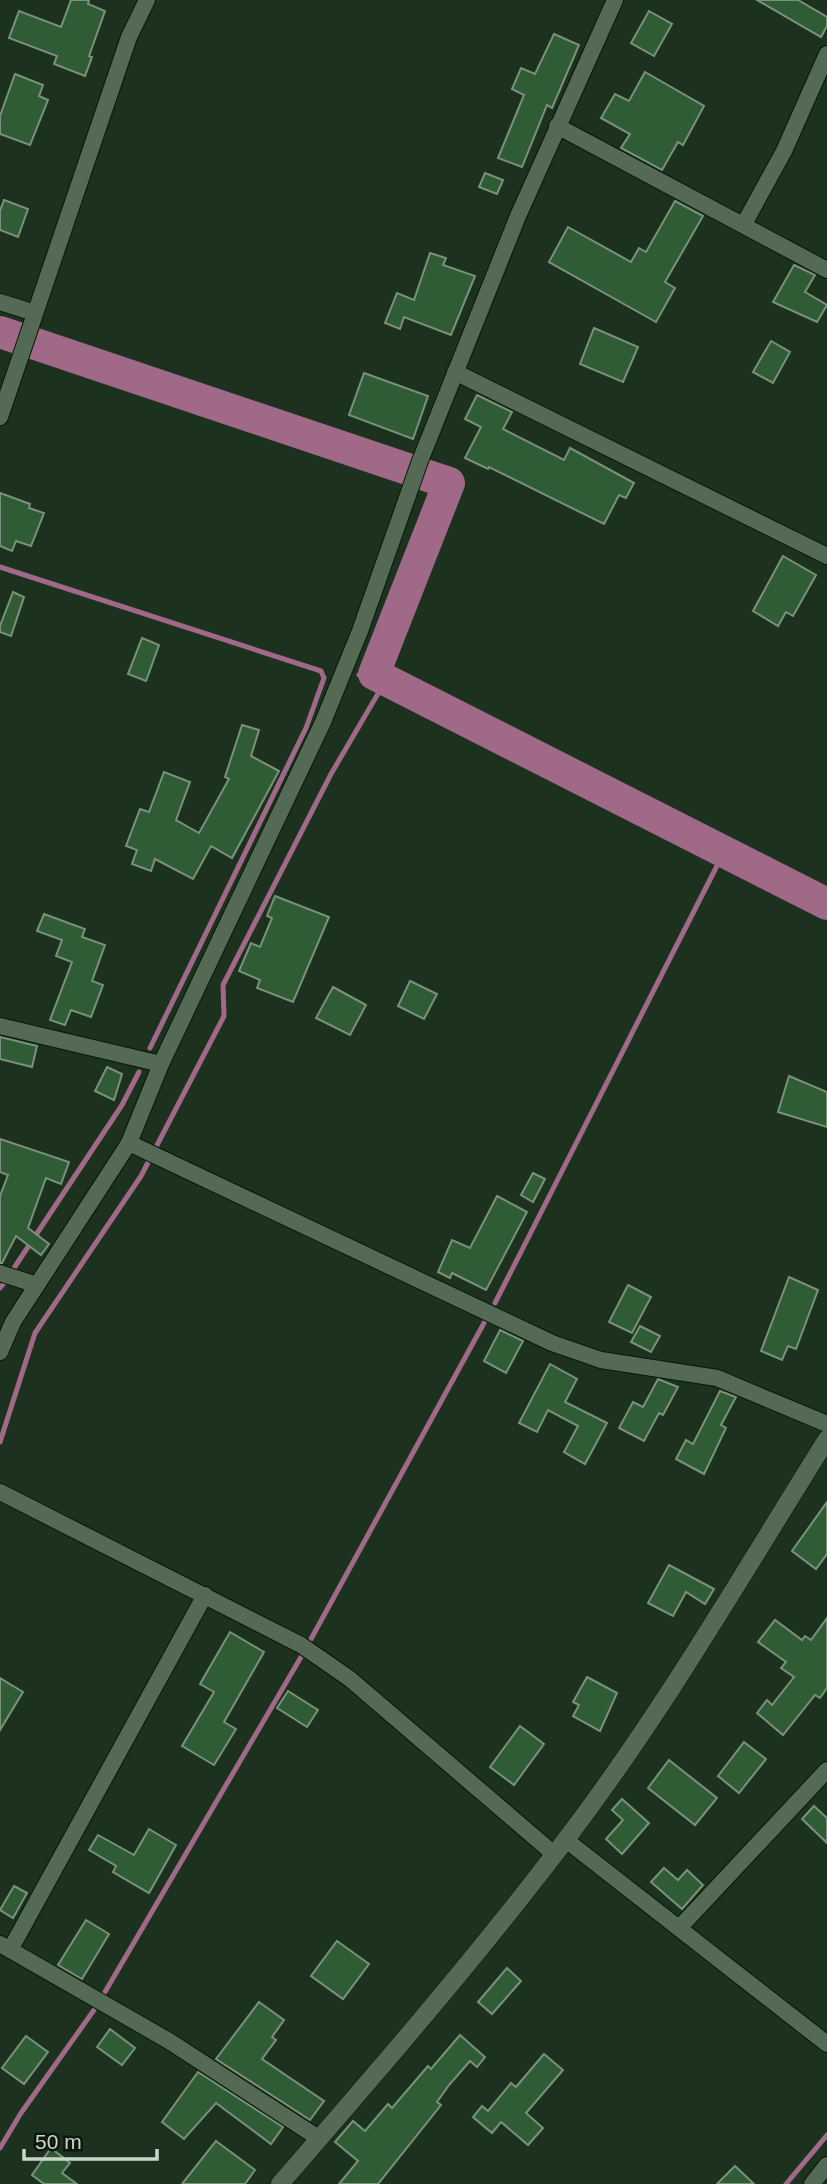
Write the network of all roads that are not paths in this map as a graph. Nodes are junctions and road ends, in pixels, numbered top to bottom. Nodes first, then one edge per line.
1 (147, 0) edge
2 (615, 0) edge
3 (827, 54) edge
4 (557, 126) junction
5 (744, 224) junction
6 (827, 270) edge
7 (0, 302) edge
8 (33, 321) junction
9 (455, 372) junction
10 (0, 417) edge
11 (827, 556) edge
12 (0, 1026) edge
13 (160, 1064) junction
14 (129, 1143) junction
15 (0, 1273) edge
16 (37, 1285) junction
17 (0, 1352) edge
18 (827, 1424) edge
19 (827, 1439) edge
20 (0, 1492) edge
21 (205, 1595) junction
22 (827, 1770) edge
23 (566, 1840) junction
24 (554, 1854) junction
25 (680, 1927) junction
26 (5, 1947) edge
27 (827, 2044) edge
28 (320, 2139) junction
29 (827, 2165) edge
30 (280, 2184) edge
31 (812, 2184) edge

1 - 8 street
2 - 4 street
3 - 5 street
4 - 5 street
4 - 9 street
5 - 6 street
7 - 8 street
8 - 10 street
9 - 11 street
9 - 13 street
12 - 13 street
13 - 14 street
14 - 16 street
14 - 18 street
15 - 16 street
16 - 17 street
19 - 23 street
20 - 21 street
21 - 24 street
21 - 26 street
22 - 25 street
23 - 24 street
23 - 25 street
24 - 28 street
25 - 27 street
26 - 28 street
28 - 30 street
29 - 31 street

